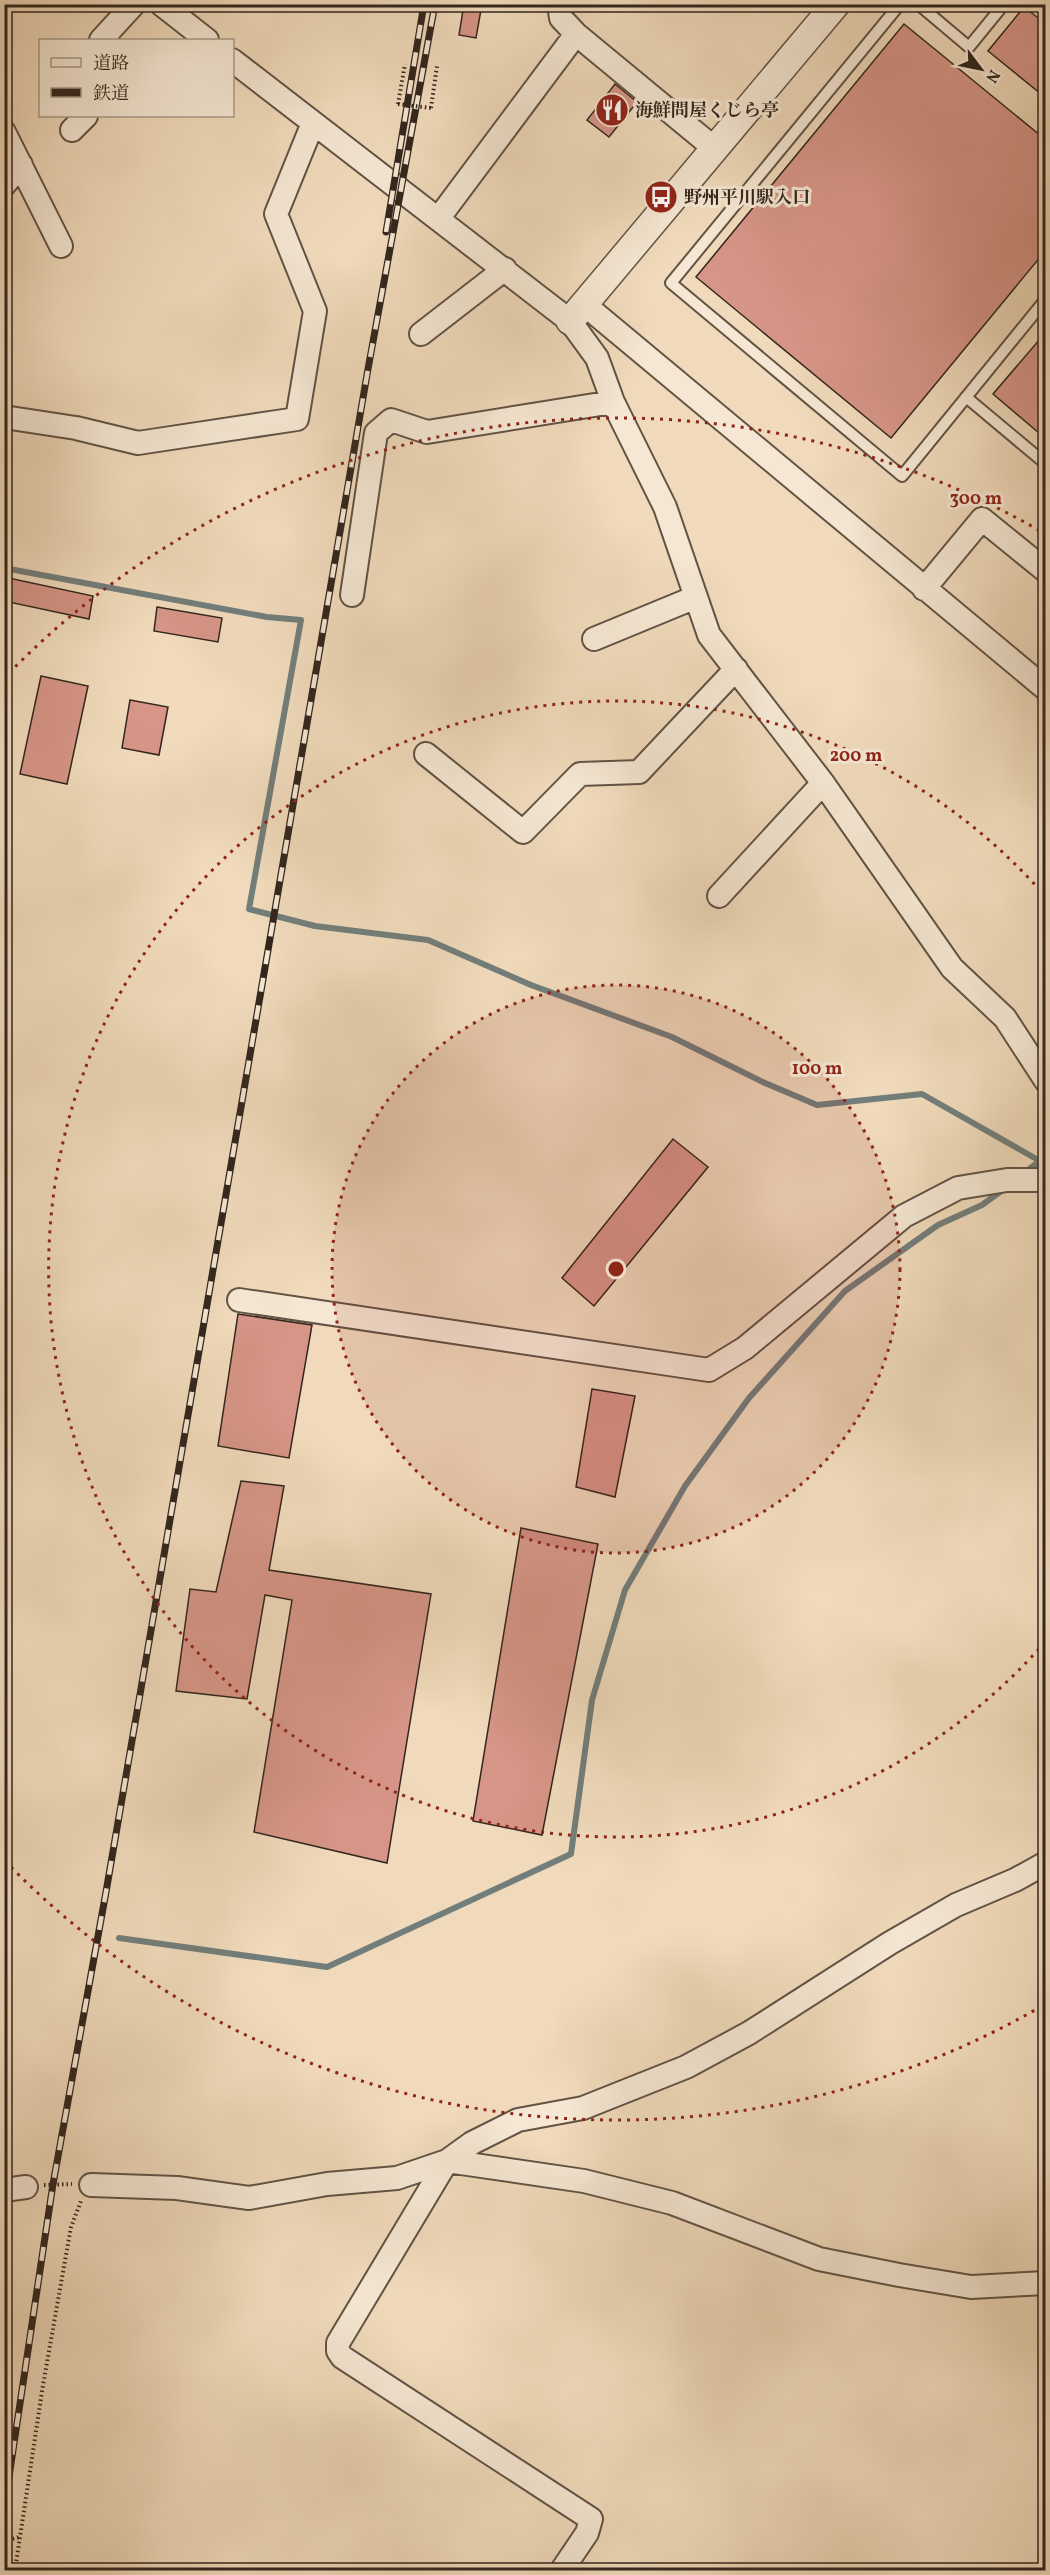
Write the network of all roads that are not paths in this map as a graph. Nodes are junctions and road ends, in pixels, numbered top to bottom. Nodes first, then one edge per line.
1 (134, 4) edge
2 (161, 4) edge
3 (559, 4) edge
4 (836, 4) edge
5 (900, 4) edge
6 (918, 4) edge
7 (1004, 4) edge
8 (576, 34) junction
9 (102, 39) edge
10 (206, 39) edge
11 (234, 62) edge
12 (313, 123) junction
13 (4, 132) edge
14 (714, 147) junction
15 (21, 165) junction
16 (4, 185) edge
17 (438, 219) junction
18 (61, 246) dead end
19 (505, 269) junction
20 (1046, 298) edge
21 (577, 313) junction
22 (421, 334) dead end
23 (966, 397) junction
24 (613, 402) junction
25 (4, 417) edge
26 (1046, 464) edge
27 (1046, 571) edge
28 (924, 589) junction
29 (352, 595) dead end
30 (696, 597) junction
31 (594, 639) dead end
32 (736, 669) junction
33 (1046, 689) edge
34 (426, 754) dead end
35 (823, 783) junction
36 (719, 896) dead end
37 (1046, 1081) edge
38 (1046, 1180) edge
39 (239, 1300) dead end
40 (1046, 1863) edge
41 (447, 2161) junction
42 (91, 2185) road end
43 (1046, 2283) edge
44 (562, 2571) edge

1 - 9 street
2 - 10 street
3 - 8 street
4 - 14 street
5 - 23 lane
6 - 7 lane
8 - 14 street
8 - 17 street
11 - 12 street
12 - 17 street
12 - 25 street
13 - 15 street
14 - 21 street
15 - 16 street
15 - 18 street
17 - 19 street
19 - 21 street
19 - 22 street
20 - 23 lane
21 - 24 street
21 - 28 street
23 - 26 lane
24 - 29 street
24 - 30 street
27 - 28 street
28 - 33 street
30 - 31 street
30 - 32 street
32 - 34 street
32 - 35 street
35 - 36 street
35 - 37 street
38 - 39 street
40 - 41 street
41 - 42 street
41 - 43 street
41 - 44 street

